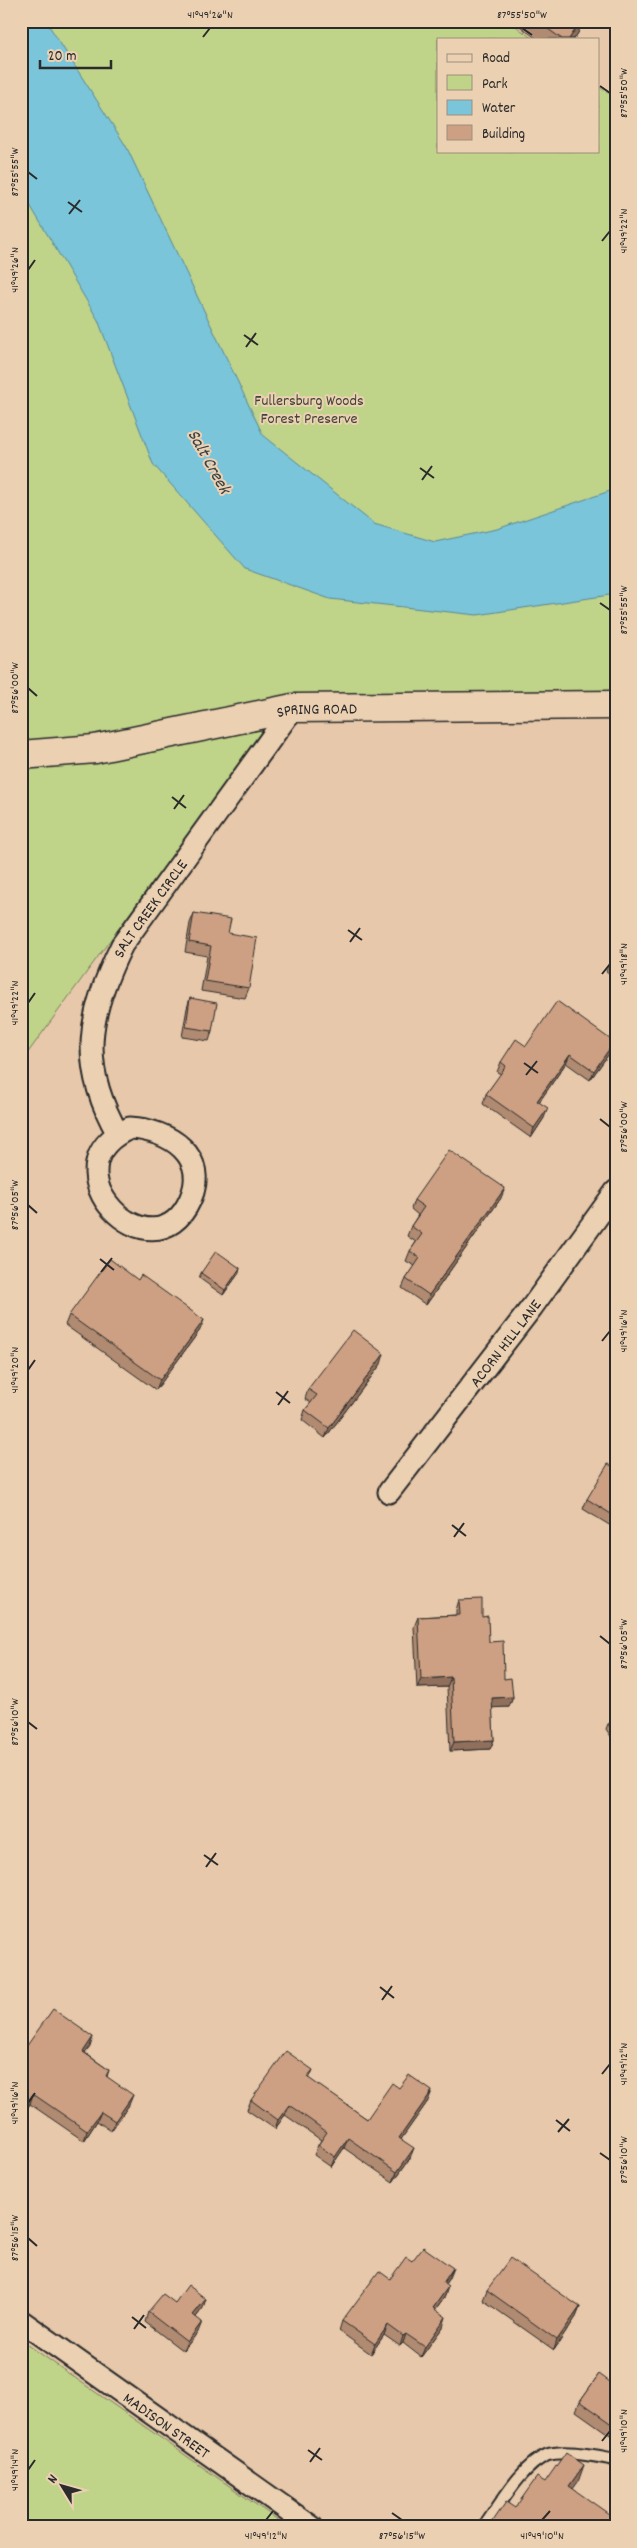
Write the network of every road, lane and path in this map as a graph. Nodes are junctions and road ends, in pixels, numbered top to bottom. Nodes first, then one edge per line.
1 (616, 705) edge
2 (293, 708) junction
3 (21, 755) edge
4 (118, 1134) junction
5 (616, 1191) edge
6 (389, 1492) dead end
7 (21, 2321) edge
8 (616, 2462) edge
9 (312, 2527) edge
10 (484, 2527) edge

1 - 2 street, SPRING ROAD
2 - 3 street, SPRING ROAD
2 - 4 street, SALT CREEK CIRCLE
4 - 4 street
5 - 6 street, ACORN HILL LANE
7 - 9 street, MADISON STREET
8 - 10 lane

